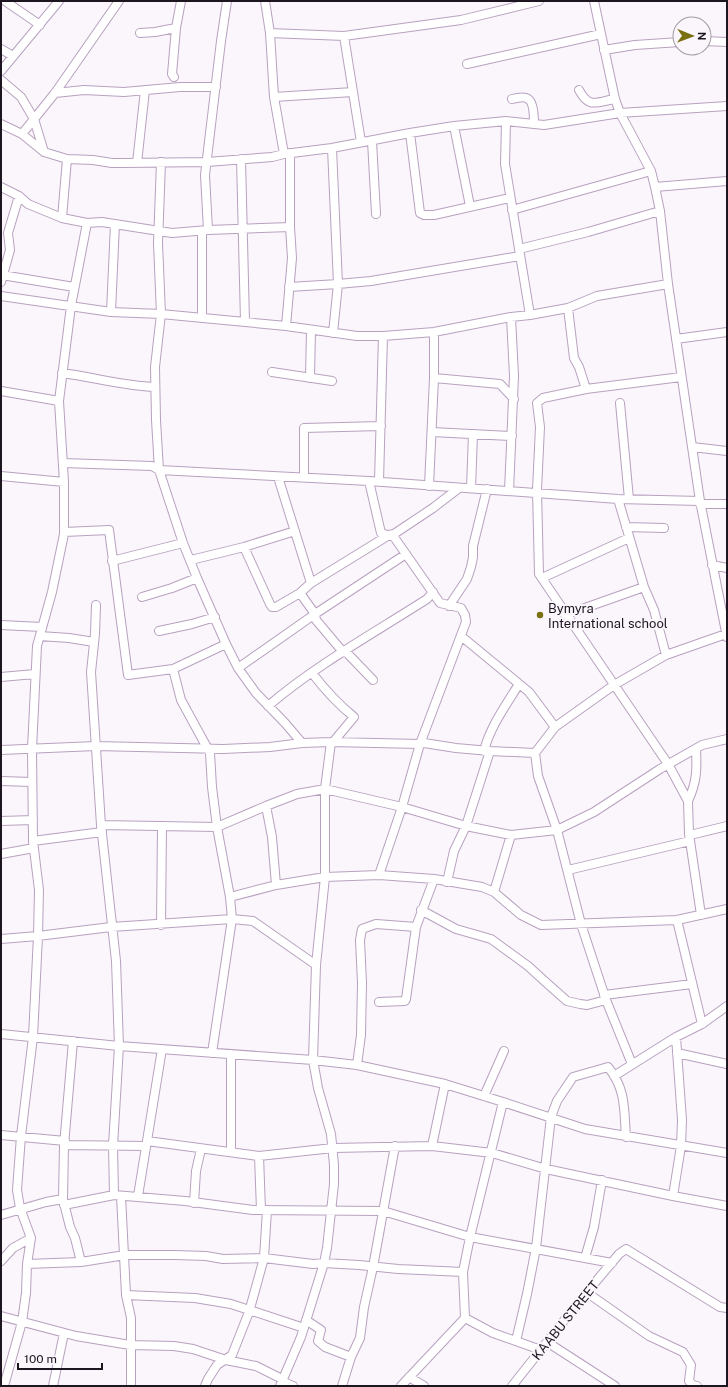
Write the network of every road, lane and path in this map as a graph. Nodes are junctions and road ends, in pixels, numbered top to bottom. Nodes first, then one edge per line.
1 (5, 1) edge
2 (59, 1) edge
3 (118, 1) edge
4 (182, 1) edge
5 (227, 1) edge
6 (265, 1) edge
7 (538, 1) edge
8 (594, 1) edge
9 (40, 25) junction
10 (176, 28) junction
11 (140, 33) dead end
12 (270, 33) junction
13 (601, 34) junction
14 (344, 36) junction
15 (712, 41) edge
16 (727, 42) edge
17 (672, 43) edge
18 (1, 49) edge
19 (604, 50) junction
20 (13, 56) junction
21 (467, 64) dead end
22 (1, 71) edge
23 (174, 77) dead end
24 (1, 80) edge
25 (216, 87) junction
26 (145, 90) junction
27 (579, 90) dead end
28 (353, 92) junction
29 (55, 93) junction
30 (274, 97) junction
31 (512, 99) dead end
32 (615, 99) junction
33 (727, 106) edge
34 (620, 113) junction
35 (32, 115) junction
36 (506, 122) junction
37 (1, 124) edge
38 (534, 124) junction
39 (454, 126) junction
40 (410, 132) junction
41 (22, 134) junction
42 (372, 141) junction
43 (361, 142) junction
44 (332, 148) junction
45 (44, 152) junction
46 (287, 154) junction
47 (67, 159) junction
48 (241, 159) junction
49 (161, 162) junction
50 (207, 162) junction
51 (136, 163) junction
52 (651, 171) junction
53 (727, 181) edge
54 (1, 187) edge
55 (655, 187) junction
56 (19, 196) junction
57 (510, 198) junction
58 (470, 206) junction
59 (512, 210) junction
60 (660, 211) junction
61 (376, 214) dead end
62 (62, 218) junction
63 (87, 223) junction
64 (115, 224) junction
65 (290, 227) junction
66 (243, 229) junction
67 (205, 230) junction
68 (158, 231) junction
69 (1, 247) edge
70 (10, 250) junction
71 (520, 252) junction
72 (2, 279) edge
73 (338, 284) junction
74 (668, 284) junction
75 (74, 287) junction
76 (290, 287) junction
77 (1, 296) edge
78 (71, 306) junction
79 (568, 308) junction
80 (111, 312) junction
81 (161, 314) junction
82 (530, 315) junction
83 (511, 317) junction
84 (202, 318) junction
85 (245, 322) junction
86 (286, 326) junction
87 (311, 330) junction
88 (434, 332) junction
89 (727, 332) edge
90 (333, 333) junction
91 (383, 336) junction
92 (676, 339) junction
93 (272, 372) dead end
94 (62, 373) junction
95 (681, 377) junction
96 (310, 378) junction
97 (434, 378) junction
98 (332, 381) dead end
99 (155, 387) junction
100 (586, 389) junction
101 (1, 391) edge
102 (514, 399) junction
103 (59, 401) junction
104 (620, 403) dead end
105 (381, 426) junction
106 (432, 432) junction
107 (473, 434) junction
108 (512, 436) junction
109 (692, 447) junction
110 (727, 451) edge
111 (63, 462) junction
112 (159, 470) junction
113 (1, 476) edge
114 (278, 477) junction
115 (304, 478) junction
116 (369, 480) junction
117 (378, 481) junction
118 (64, 482) junction
119 (429, 486) junction
120 (459, 488) junction
121 (471, 488) junction
122 (487, 489) junction
123 (509, 491) junction
124 (537, 493) junction
125 (618, 499) junction
126 (630, 499) junction
127 (700, 503) junction
128 (727, 504) edge
129 (626, 527) junction
130 (664, 528) dead end
131 (295, 531) junction
132 (64, 532) junction
133 (389, 535) junction
134 (629, 538) junction
135 (183, 543) junction
136 (244, 547) junction
137 (406, 554) junction
138 (191, 560) junction
139 (112, 562) junction
140 (712, 565) junction
141 (727, 568) edge
142 (197, 578) junction
143 (542, 578) junction
144 (312, 583) junction
145 (644, 587) junction
146 (432, 592) junction
147 (300, 593) junction
148 (142, 596) dead end
149 (96, 606) dead end
150 (449, 606) junction
151 (315, 614) junction
152 (565, 615) junction
153 (215, 617) junction
154 (1, 625) edge
155 (42, 626) junction
156 (159, 631) dead end
157 (727, 635) edge
158 (40, 636) junction
159 (461, 636) junction
160 (94, 642) junction
161 (226, 644) junction
162 (343, 652) junction
163 (666, 655) junction
164 (173, 668) junction
165 (238, 668) junction
166 (312, 673) junction
167 (35, 674) junction
168 (1, 676) edge
169 (373, 680) dead end
170 (519, 684) junction
171 (614, 685) junction
172 (268, 706) junction
173 (556, 727) junction
174 (727, 739) edge
175 (302, 742) junction
176 (330, 742) junction
177 (420, 744) junction
178 (96, 746) junction
179 (207, 748) junction
180 (32, 749) junction
181 (696, 749) junction
182 (1, 750) edge
183 (487, 751) junction
184 (535, 752) junction
185 (668, 764) junction
186 (1, 781) edge
187 (32, 782) junction
188 (325, 789) junction
189 (688, 801) junction
190 (266, 806) junction
191 (402, 807) junction
192 (33, 820) junction
193 (1, 821) edge
194 (162, 826) junction
195 (466, 826) junction
196 (727, 826) edge
197 (217, 827) junction
198 (102, 829) junction
199 (557, 830) junction
200 (511, 834) junction
201 (690, 838) junction
202 (34, 845) junction
203 (1, 854) edge
204 (568, 870) junction
205 (379, 875) junction
206 (325, 877) junction
207 (434, 879) junction
208 (447, 882) junction
209 (276, 885) junction
210 (494, 892) junction
211 (230, 896) junction
212 (727, 909) edge
213 (422, 910) junction
214 (701, 915) junction
215 (232, 919) junction
216 (677, 920) junction
217 (581, 924) junction
218 (161, 925) junction
219 (111, 927) junction
220 (416, 927) junction
221 (38, 936) junction
222 (1, 939) edge
223 (316, 965) junction
224 (692, 984) junction
225 (605, 997) junction
226 (379, 1002) dead end
227 (727, 1006) edge
228 (702, 1024) junction
229 (1, 1034) edge
230 (33, 1037) junction
231 (676, 1038) junction
232 (73, 1041) junction
233 (119, 1046) junction
234 (162, 1049) junction
235 (504, 1051) dead end
236 (212, 1053) junction
237 (677, 1053) junction
238 (231, 1054) junction
239 (313, 1060) junction
240 (632, 1064) junction
241 (727, 1064) edge
242 (357, 1065) junction
243 (614, 1076) junction
244 (445, 1084) junction
245 (484, 1096) junction
246 (503, 1102) junction
247 (551, 1117) junction
248 (1, 1135) edge
249 (20, 1136) junction
250 (626, 1137) junction
251 (65, 1143) junction
252 (146, 1143) junction
253 (113, 1146) junction
254 (395, 1146) junction
255 (432, 1146) junction
256 (682, 1146) junction
257 (333, 1148) junction
258 (201, 1149) junction
259 (231, 1152) junction
260 (492, 1153) junction
261 (727, 1153) edge
262 (259, 1156) junction
263 (546, 1169) junction
264 (602, 1180) junction
265 (117, 1195) junction
266 (138, 1196) junction
267 (673, 1196) junction
268 (64, 1202) junction
269 (194, 1203) junction
270 (727, 1206) edge
271 (20, 1208) junction
272 (264, 1210) junction
273 (331, 1210) junction
274 (383, 1211) junction
275 (1, 1215) edge
276 (470, 1237) junction
277 (31, 1238) junction
278 (536, 1248) junction
279 (125, 1255) junction
280 (264, 1258) junction
281 (585, 1258) junction
282 (1, 1261) edge
283 (81, 1262) junction
284 (324, 1263) junction
285 (612, 1263) junction
286 (28, 1264) junction
287 (373, 1267) junction
288 (463, 1272) junction
289 (586, 1292) junction
290 (126, 1295) junction
291 (727, 1308) edge
292 (249, 1312) junction
293 (1, 1316) edge
294 (465, 1318) junction
295 (22, 1322) junction
296 (305, 1324) junction
297 (64, 1333) junction
298 (516, 1341) junction
299 (547, 1342) junction
300 (130, 1345) junction
301 (541, 1350) junction
302 (352, 1357) junction
303 (226, 1360) junction
304 (409, 1377) junction
305 (281, 1382) edge
306 (2, 1386) edge
307 (53, 1386) edge
308 (131, 1386) edge
309 (204, 1386) edge
310 (293, 1386) edge
311 (342, 1386) edge
312 (401, 1386) edge
313 (424, 1386) edge
314 (512, 1386) edge
315 (615, 1386) edge
316 (698, 1386) edge

1 - 9 street
2 - 9 street
3 - 29 street
4 - 10 street
5 - 25 street
6 - 12 street
7 - 14 street
8 - 13 street
9 - 20 street
10 - 11 street
10 - 23 street
12 - 14 street
12 - 30 street
13 - 19 street
13 - 21 street
14 - 28 street
15 - 16 street
17 - 19 street
18 - 20 street
19 - 32 street
20 - 22 street
24 - 35 street
25 - 26 street
25 - 50 street
26 - 29 street
26 - 51 street
27 - 32 street
28 - 30 street
28 - 43 street
29 - 35 street
30 - 46 street
31 - 38 street
32 - 34 street
33 - 34 street
34 - 38 street
34 - 52 street
35 - 41 street
35 - 45 street
36 - 38 street
36 - 39 street
36 - 57 street
37 - 41 street
39 - 40 street
39 - 58 street
40 - 42 street
40 - 58 street
41 - 45 street
42 - 43 street
42 - 61 street
43 - 44 street
44 - 46 street
44 - 73 street
45 - 47 street
46 - 48 street
46 - 65 street
47 - 51 street
47 - 62 street
48 - 50 street
48 - 66 street
49 - 50 street
49 - 51 street
49 - 68 street
50 - 67 street
52 - 55 street
52 - 59 street
53 - 55 street
54 - 56 street
55 - 60 street
56 - 62 street
56 - 70 street
57 - 58 street
57 - 59 street
59 - 71 street
60 - 71 street
60 - 74 street
62 - 63 street
63 - 64 street
63 - 75 street
64 - 68 street
64 - 80 street
65 - 66 street
65 - 76 street
66 - 67 street
66 - 85 street
67 - 68 street
67 - 84 street
68 - 81 street
69 - 70 street
70 - 72 street
71 - 73 street
71 - 82 street
72 - 75 street
73 - 76 street
73 - 90 street
74 - 79 street
74 - 92 street
75 - 78 street
76 - 86 street
77 - 78 street
78 - 80 street
78 - 94 street
79 - 82 street
79 - 100 street
80 - 81 street
81 - 84 street
81 - 99 street
82 - 83 street
83 - 88 street
83 - 102 street
84 - 85 street
85 - 86 street
86 - 87 street
87 - 90 street
87 - 96 street
88 - 91 street
88 - 97 street
89 - 92 street
90 - 91 street
91 - 105 street
92 - 95 street
93 - 96 street
94 - 99 street
94 - 103 street
95 - 100 street
95 - 109 street
96 - 98 street
97 - 102 street
97 - 106 street
99 - 112 street
100 - 124 street
101 - 103 street
102 - 108 street
103 - 111 street
104 - 126 street
105 - 115 street
105 - 117 street
106 - 107 street
106 - 119 street
107 - 108 street
107 - 121 street
108 - 123 street
109 - 110 street
109 - 127 street
111 - 112 street
111 - 118 street
112 - 114 street
112 - 135 street
113 - 118 street
114 - 115 street
114 - 131 street
115 - 116 street
116 - 117 street
116 - 133 street
117 - 119 street
118 - 132 street
119 - 120 street
120 - 121 street
120 - 133 street
121 - 122 street
122 - 123 street
122 - 150 street
123 - 124 street
124 - 125 street
124 - 143 street
125 - 126 street
125 - 129 street
126 - 127 street
127 - 128 street
127 - 140 street
129 - 130 street
129 - 134 street
131 - 136 street
131 - 144 street
132 - 139 street
132 - 155 street
133 - 137 street
133 - 144 street
134 - 143 street
134 - 145 street
135 - 138 street
135 - 139 street
136 - 138 street
136 - 147 street
137 - 146 street
137 - 151 street
138 - 142 street
139 - 164 street
140 - 141 street
140 - 157 street
142 - 148 street
142 - 153 street
143 - 152 street
144 - 147 street
145 - 152 street
145 - 163 street
146 - 150 street
146 - 162 street
147 - 151 street
149 - 160 street
150 - 159 street
151 - 162 street
151 - 165 street
152 - 171 street
153 - 156 street
153 - 161 street
154 - 155 street
155 - 158 street
157 - 163 street
158 - 160 street
158 - 167 street
159 - 170 street
159 - 177 street
160 - 178 street
161 - 164 street
161 - 165 street
162 - 166 street
162 - 169 street
163 - 171 street
164 - 179 street
165 - 172 street
166 - 172 street
166 - 176 street
167 - 168 street
167 - 180 street
170 - 173 street
170 - 183 street
171 - 173 street
171 - 185 street
172 - 175 street
173 - 184 street
174 - 181 street
175 - 176 street
175 - 179 street
176 - 177 street
176 - 188 street
177 - 183 street
177 - 191 street
178 - 179 street
178 - 180 street
178 - 198 street
179 - 197 street
180 - 182 street
180 - 187 street
181 - 185 street
181 - 189 street
183 - 184 street
183 - 195 street
184 - 199 street
185 - 189 street
185 - 199 street
186 - 187 street
187 - 192 street
188 - 190 street
188 - 191 street
188 - 206 street
189 - 201 street
190 - 197 street
190 - 209 street
191 - 195 street
191 - 205 street
192 - 193 street
192 - 202 street
194 - 197 street
194 - 198 street
194 - 218 street
195 - 200 street
195 - 208 street
196 - 201 street
197 - 211 street
198 - 202 street
198 - 219 street
199 - 200 street
199 - 204 street
200 - 210 street
201 - 204 street
201 - 214 street
202 - 203 street
202 - 221 street
204 - 217 street
205 - 206 street
205 - 207 street
206 - 209 street
206 - 223 street
207 - 208 street
207 - 213 street
208 - 210 street
209 - 211 street
210 - 217 street
211 - 215 street
212 - 214 street
213 - 220 street
213 - 225 street
214 - 216 street
215 - 218 street
215 - 223 street
215 - 236 street
216 - 217 street
216 - 224 street
217 - 225 street
218 - 219 street
219 - 221 street
219 - 233 street
220 - 226 street
220 - 242 street
221 - 222 street
221 - 230 street
223 - 239 street
224 - 225 street
224 - 228 street
225 - 240 street
227 - 228 street
228 - 231 street
229 - 230 street
230 - 232 street
230 - 249 street
231 - 237 street
231 - 240 street
232 - 233 street
232 - 251 street
233 - 234 street
233 - 253 street
234 - 236 street
234 - 252 street
235 - 245 street
236 - 238 street
237 - 241 street
237 - 256 street
238 - 239 street
238 - 259 street
239 - 242 street
239 - 257 street
240 - 243 street
242 - 244 street
243 - 247 street
243 - 250 street
244 - 245 street
244 - 255 street
245 - 246 street
246 - 247 street
246 - 260 street
247 - 250 street
247 - 263 street
248 - 249 street
249 - 251 street
249 - 271 street
250 - 256 street
251 - 253 street
251 - 268 street
252 - 253 street
252 - 258 street
252 - 266 street
253 - 265 street
254 - 255 street
254 - 257 street
254 - 274 street
255 - 260 street
256 - 261 street
256 - 267 street
257 - 262 street
257 - 273 street
258 - 259 street
258 - 269 street
259 - 262 street
260 - 263 street
260 - 276 street
262 - 272 street
263 - 264 street
263 - 278 street
264 - 267 street
264 - 281 street
265 - 266 street
265 - 268 street
265 - 279 street
266 - 269 street
267 - 270 street
268 - 271 street
268 - 283 street
269 - 272 street
271 - 275 street
271 - 277 street
272 - 273 street
272 - 280 street
273 - 274 street
273 - 284 street
274 - 276 street
274 - 287 street
276 - 278 street
276 - 288 street
277 - 282 street
277 - 286 street
278 - 281 street
278 - 298 street
279 - 280 street
279 - 283 street
279 - 290 street
280 - 284 street
280 - 292 street
281 - 285 street
283 - 286 street
284 - 287 street
284 - 296 street
285 - 289 street, KAABU STREET
285 - 291 street, KAABU STREET
286 - 295 street
287 - 288 street
287 - 302 street
288 - 294 street
289 - 299 street, KAABU STREET
289 - 316 street
290 - 292 street
290 - 300 street
292 - 296 street
292 - 303 street
293 - 295 street
294 - 298 street
294 - 304 street
295 - 297 street
295 - 306 street
296 - 302 street
296 - 305 street
297 - 300 street
297 - 307 street
298 - 301 street
299 - 301 street, KAABU STREET
299 - 315 street
300 - 303 street
300 - 308 street
301 - 314 street, KAABU STREET
302 - 311 street
303 - 305 street
303 - 309 street
304 - 312 street
304 - 313 street
305 - 310 street

